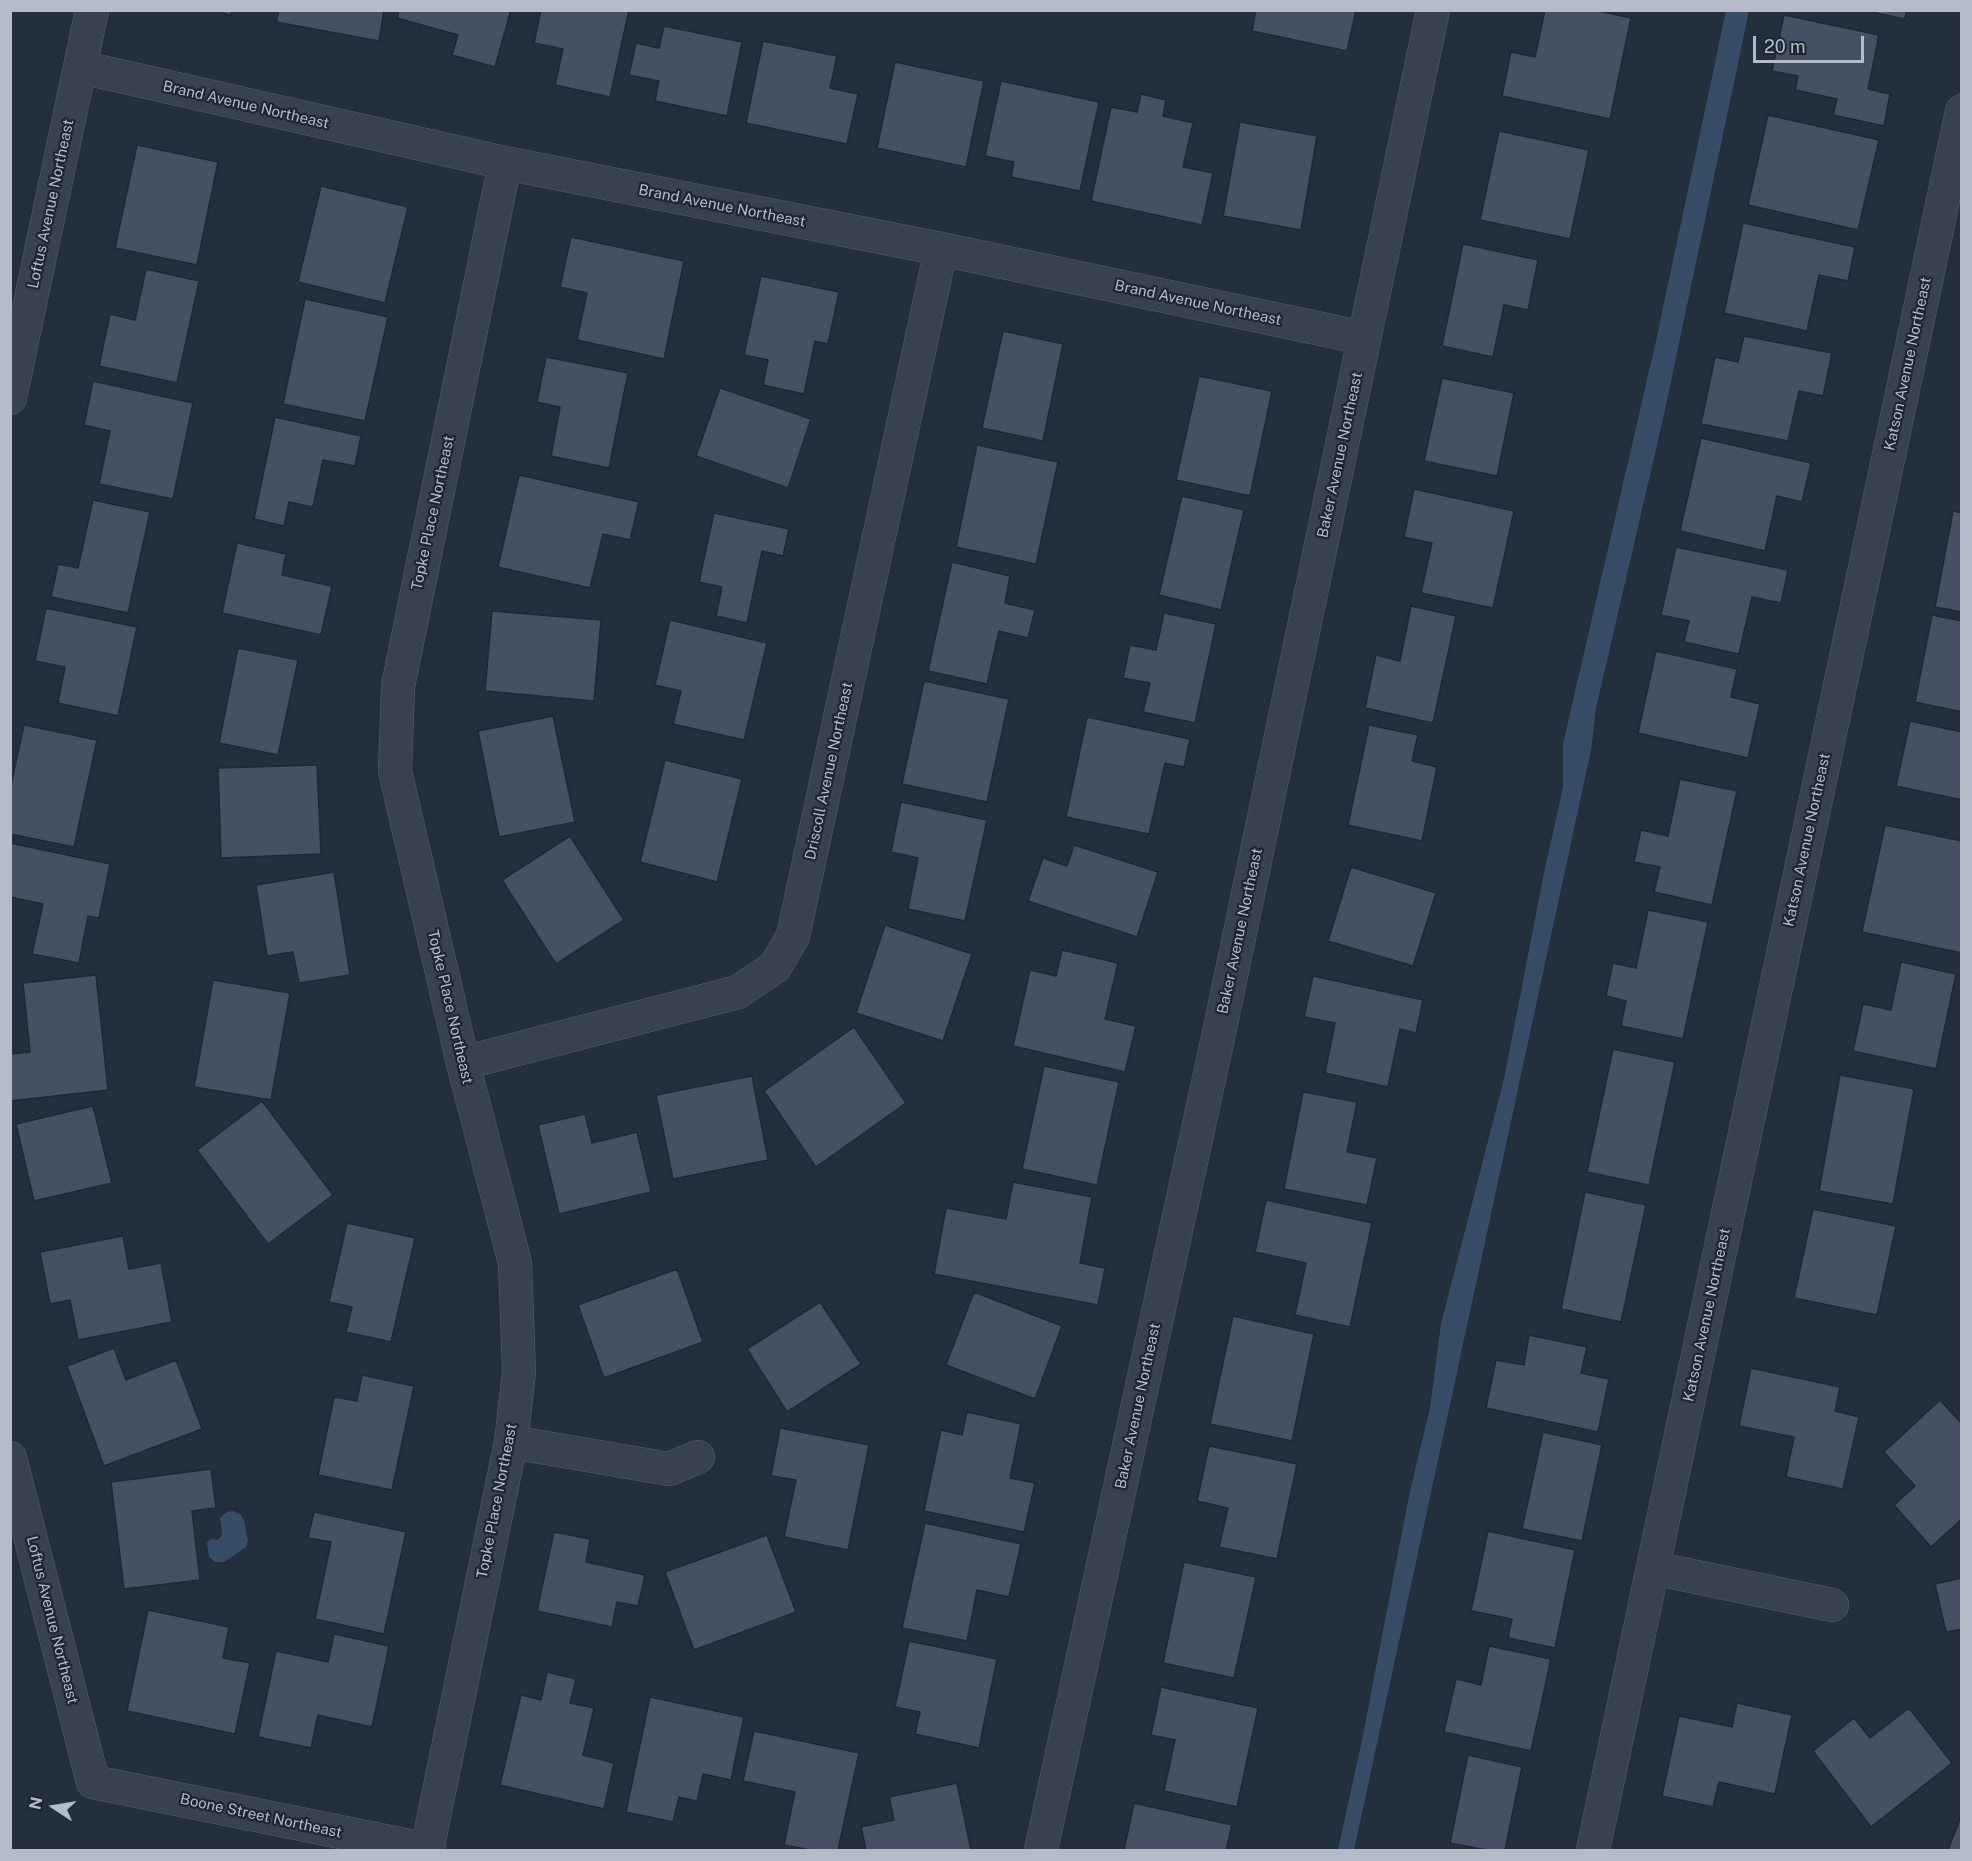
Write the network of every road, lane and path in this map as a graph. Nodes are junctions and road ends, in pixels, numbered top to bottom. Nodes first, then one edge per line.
1 (92, 10) edge
2 (1433, 10) edge
3 (80, 67) junction
4 (1962, 111) edge
5 (505, 163) junction
6 (941, 249) junction
7 (1364, 338) junction
8 (10, 398) edge
9 (463, 1063) junction
10 (511, 1442) junction
11 (698, 1457) dead end
12 (10, 1458) edge
13 (1653, 1568) junction
14 (1832, 1605) dead end
15 (93, 1782) joint
16 (428, 1850) edge
17 (1041, 1851) edge
18 (1593, 1851) edge

1 - 3 street, Loftus Avenue Northeast
2 - 7 street, Baker Avenue Northeast
3 - 5 street, Brand Avenue Northeast
3 - 8 street, Loftus Avenue Northeast
4 - 13 street, Katson Avenue Northeast
5 - 6 street, Brand Avenue Northeast
5 - 9 street, Topke Place Northeast
6 - 7 street, Brand Avenue Northeast
6 - 9 street, Driscoll Avenue Northeast
7 - 17 street, Baker Avenue Northeast
9 - 10 street, Topke Place Northeast
10 - 11 street
10 - 16 street, Topke Place Northeast
12 - 15 street, Loftus Avenue Northeast
13 - 14 street
13 - 18 street, Katson Avenue Northeast
15 - 16 street, Boone Street Northeast

